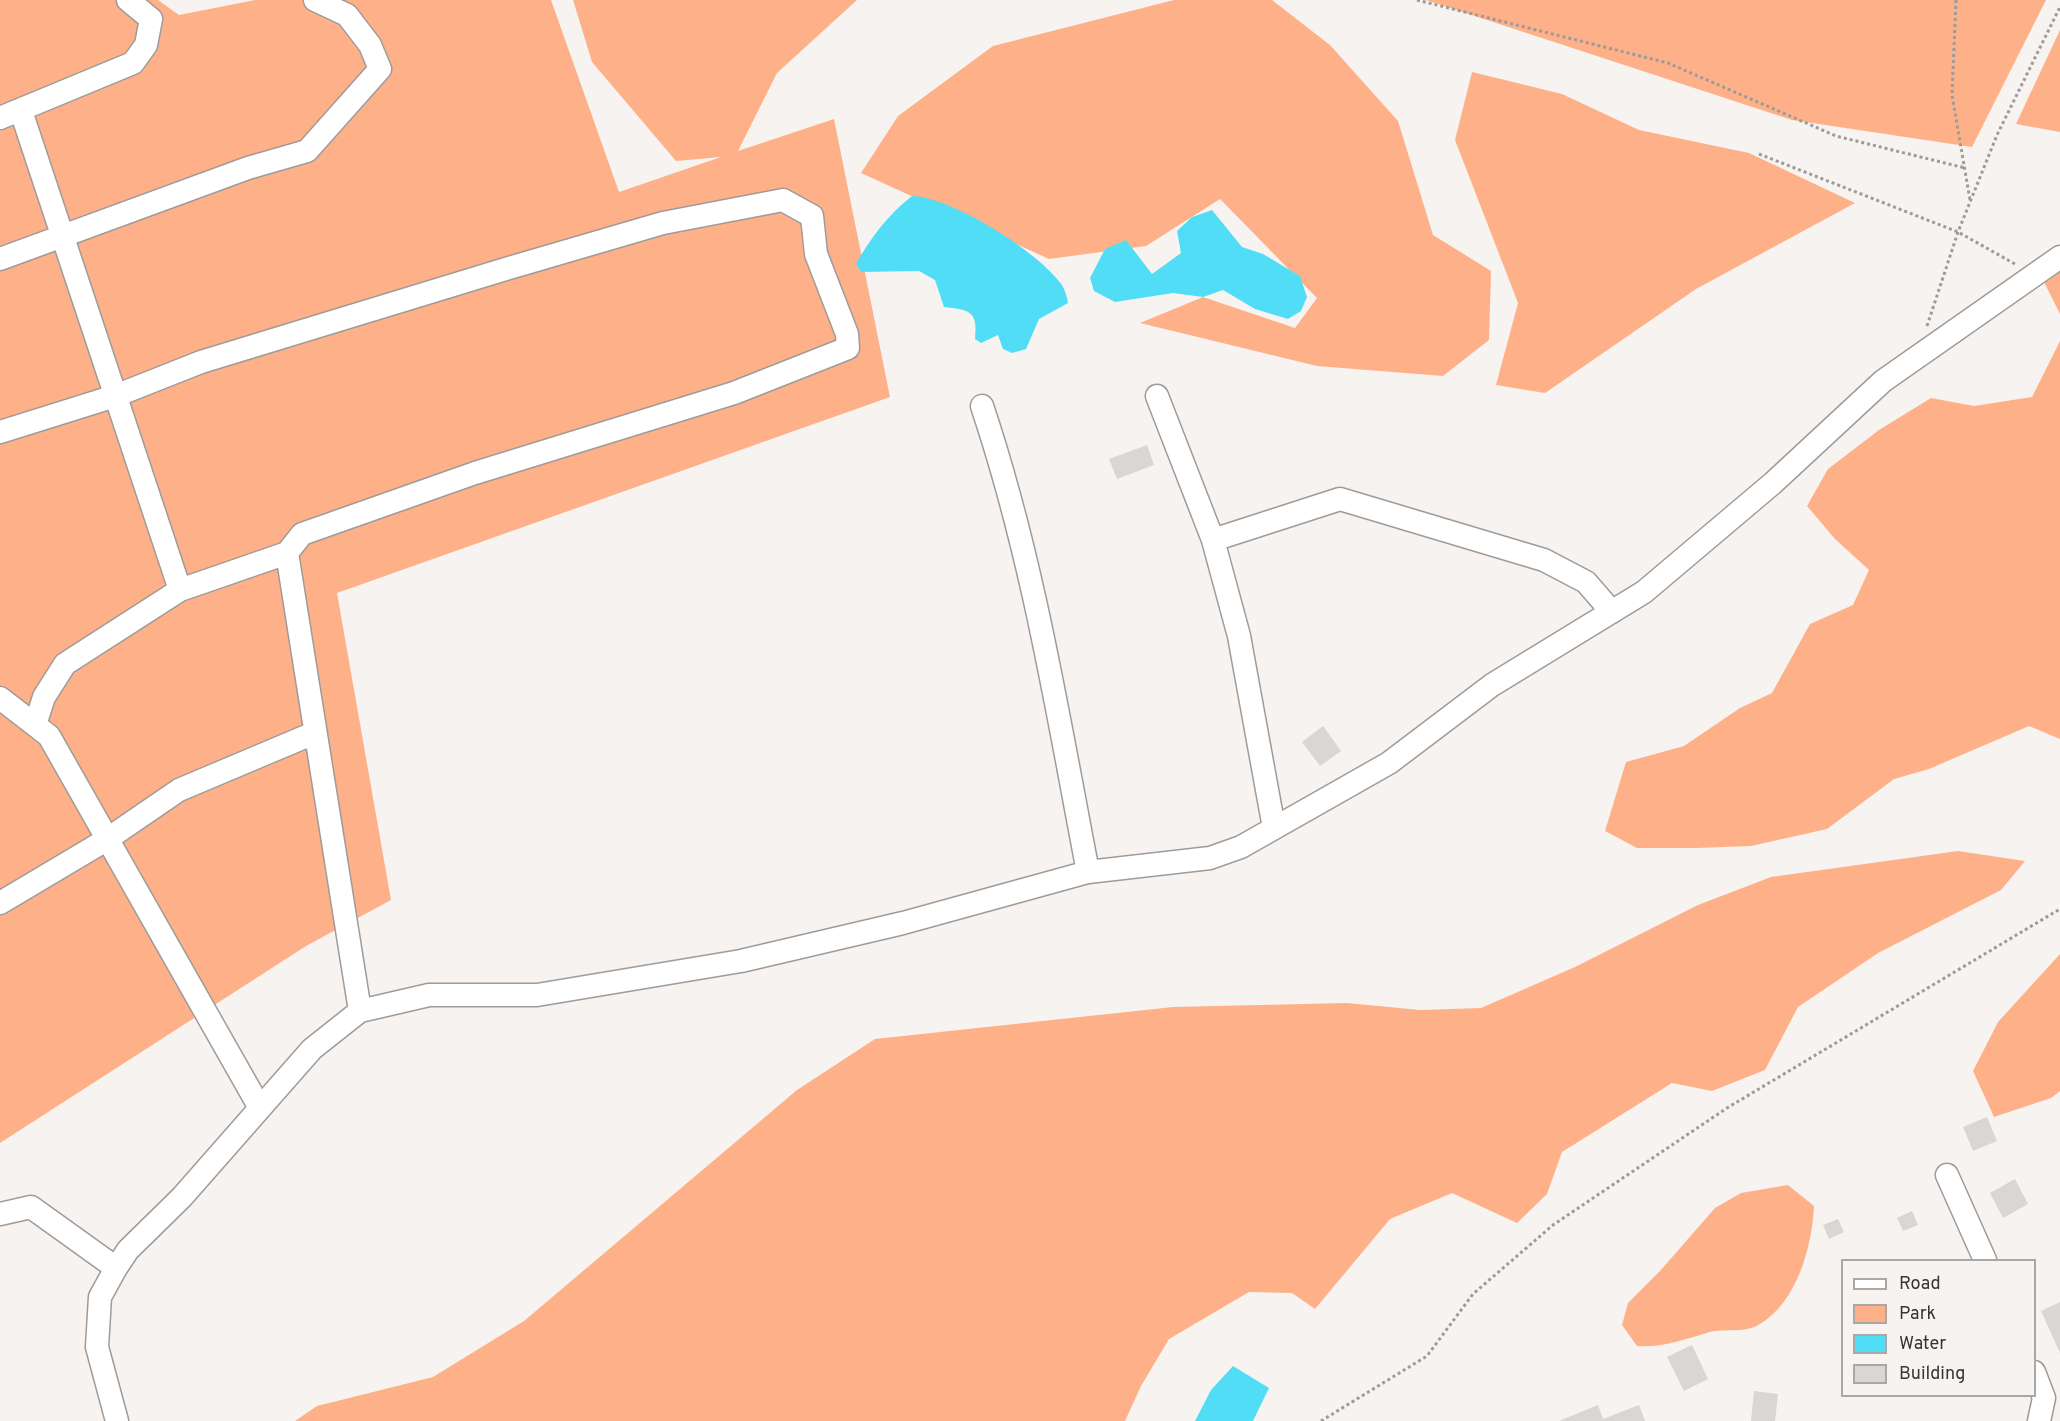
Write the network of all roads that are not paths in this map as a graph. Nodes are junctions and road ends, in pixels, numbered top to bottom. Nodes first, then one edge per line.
1 (128, 0) edge
2 (315, 0) edge
3 (21, 111) junction
4 (0, 118) edge
5 (63, 237) junction
6 (2060, 257) edge
7 (0, 259) edge
8 (115, 396) junction
9 (1157, 396) dead end
10 (982, 406) dead end
11 (0, 432) edge
12 (1213, 540) junction
13 (287, 553) junction
14 (180, 590) junction
15 (1612, 612) junction
16 (0, 698) edge
17 (35, 725) junction
18 (317, 741) junction
19 (1274, 828) junction
20 (106, 840) junction
21 (1088, 872) junction
22 (0, 903) edge
23 (360, 1011) junction
24 (260, 1108) junction
25 (1947, 1175) dead end
26 (0, 1214) edge
27 (1985, 1259) edge
28 (116, 1268) junction
29 (2036, 1377) edge
30 (117, 1421) edge
31 (2039, 1421) edge

1 - 3 street
2 - 5 street
3 - 4 street
3 - 5 street
5 - 7 street
5 - 8 street
6 - 15 street
8 - 11 street
8 - 13 street
8 - 14 street
9 - 12 street
10 - 21 street
12 - 15 street
12 - 19 street
13 - 14 street
13 - 18 street
14 - 17 street
15 - 19 street
16 - 17 street
17 - 20 street
18 - 20 street
18 - 23 street
19 - 21 street
20 - 22 street
20 - 24 street
21 - 23 street
23 - 24 street
24 - 28 street
25 - 27 street
26 - 28 street
28 - 30 street
29 - 31 street

